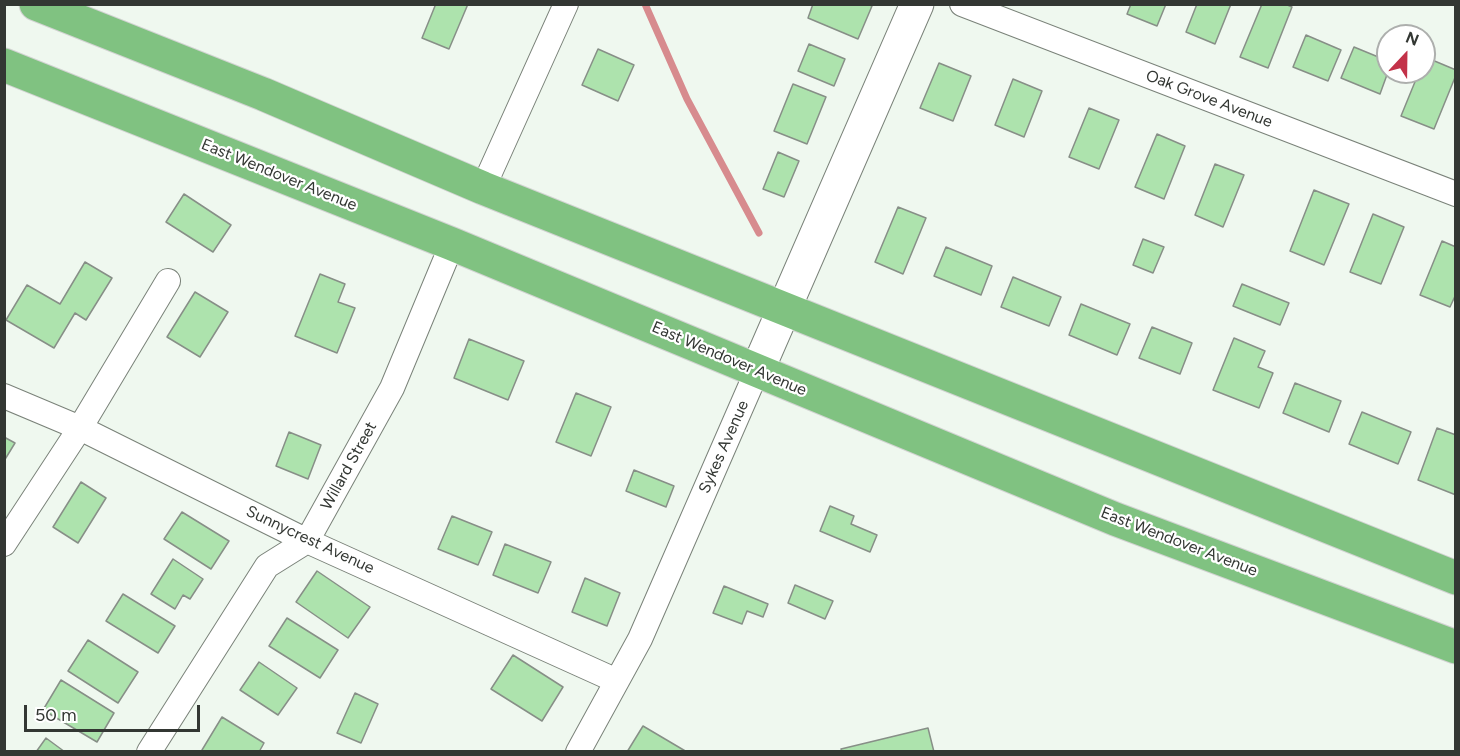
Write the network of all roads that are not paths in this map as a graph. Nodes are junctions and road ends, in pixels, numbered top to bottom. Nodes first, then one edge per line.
1 (36, 4) edge
2 (566, 4) edge
3 (916, 4) edge
4 (962, 4) edge
5 (4, 65) edge
6 (483, 188) junction
7 (1455, 194) edge
8 (452, 244) junction
9 (168, 281) dead end
10 (784, 309) junction
11 (757, 371) junction
12 (4, 396) edge
13 (80, 428) junction
14 (307, 541) junction
15 (4, 544) edge
16 (1455, 578) edge
17 (1455, 647) edge
18 (617, 681) junction
19 (149, 752) edge
20 (578, 752) edge

1 - 6 highway
2 - 6 street
3 - 10 street, Sykes Avenue
4 - 7 street, Oak Grove Avenue
5 - 8 highway, East Wendover Avenue
6 - 10 highway
8 - 11 highway, East Wendover Avenue
8 - 14 street, Willard Street
9 - 13 street
10 - 11 street, Sykes Avenue
10 - 16 highway
11 - 17 highway, East Wendover Avenue
11 - 18 street, Sykes Avenue
12 - 13 street, Sunnycrest Avenue
13 - 14 street, Sunnycrest Avenue
13 - 15 street
14 - 18 street, Sunnycrest Avenue
14 - 19 street, Willard Street
18 - 20 street, Sykes Avenue

